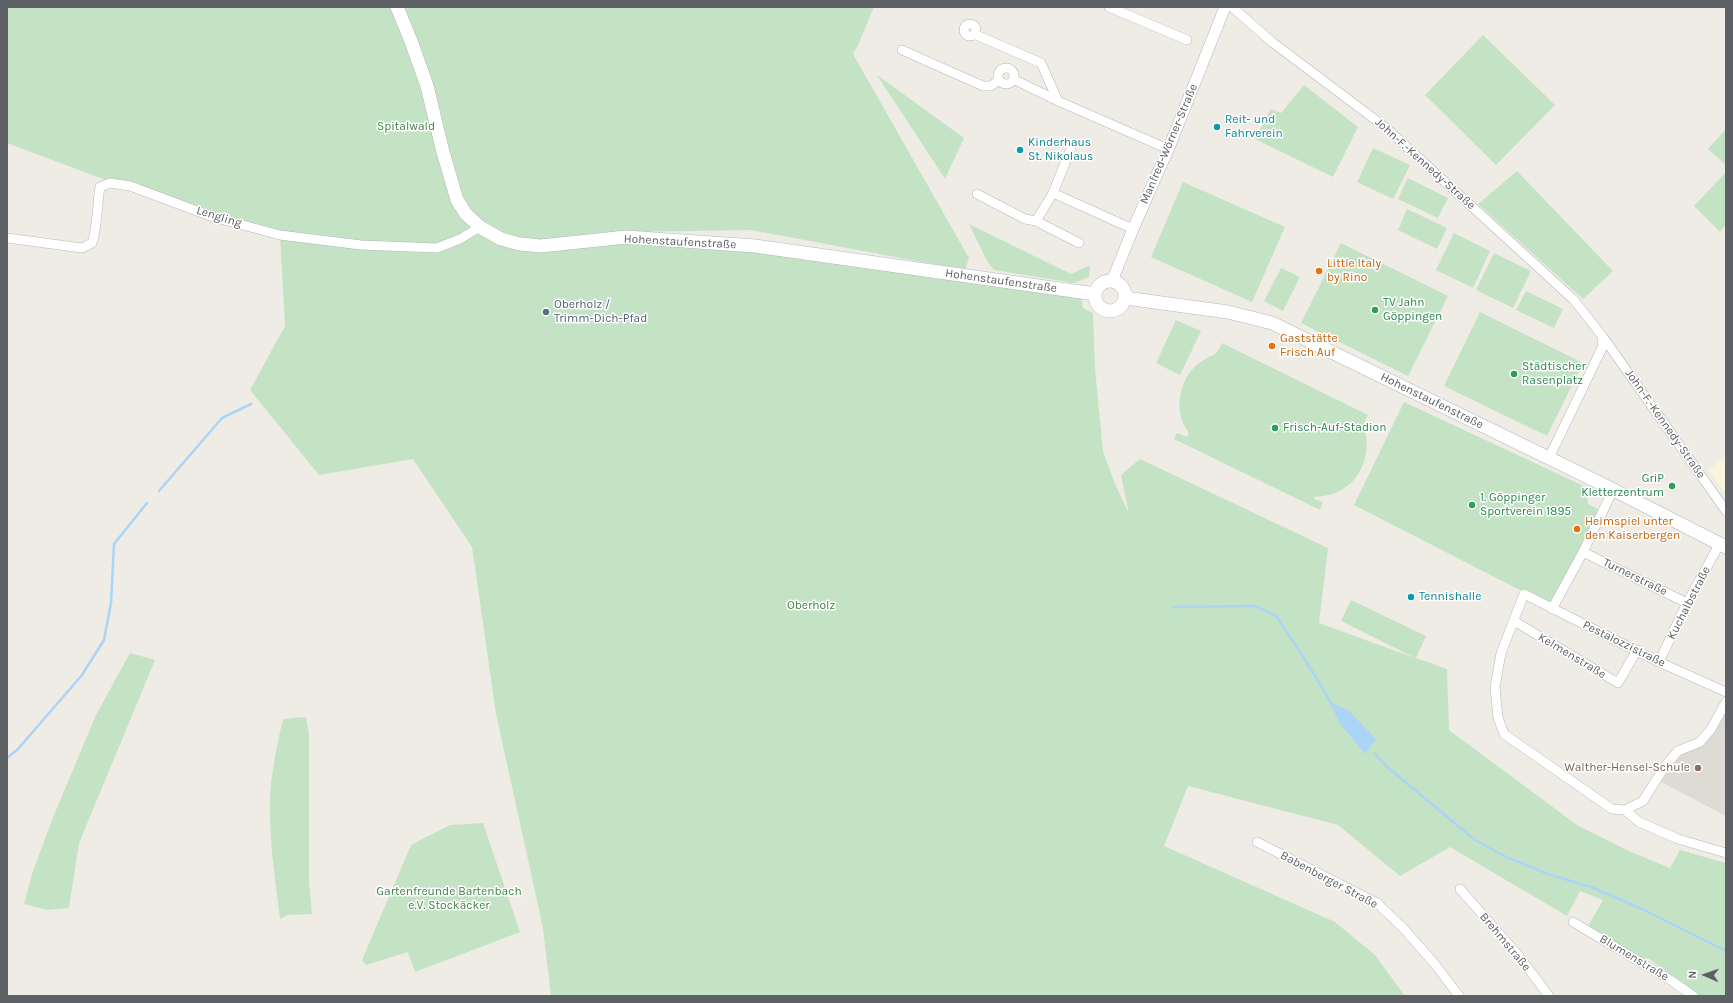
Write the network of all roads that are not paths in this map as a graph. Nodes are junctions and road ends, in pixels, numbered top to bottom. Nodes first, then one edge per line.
1 (397, 7) edge
2 (1108, 7) edge
3 (1225, 7) edge
4 (1232, 7) edge
5 (974, 34) dead end
6 (1187, 40) dead end
7 (902, 50) dead end
8 (1013, 79) junction
9 (1000, 80) junction
10 (1058, 101) junction
11 (1071, 148) dead end
12 (1168, 149) junction
13 (1053, 193) junction
14 (977, 194) dead end
15 (1036, 221) junction
16 (480, 227) junction
17 (1133, 229) junction
18 (7, 238) edge
19 (1078, 243) dead end
20 (1112, 281) junction
21 (1095, 294) junction
22 (1125, 298) junction
23 (1603, 336) junction
24 (1549, 458) junction
25 (1613, 490) junction
26 (1726, 511) edge
27 (1723, 546) edge
28 (1583, 552) junction
29 (1687, 603) junction
30 (1552, 609) junction
31 (1514, 621) junction
32 (1637, 650) junction
33 (1659, 662) junction
34 (1726, 692) edge
35 (1726, 702) edge
36 (1625, 810) junction
37 (1257, 842) dead end
38 (1726, 853) edge
39 (1460, 889) dead end
40 (1573, 922) dead end
41 (1459, 996) edge
42 (1549, 996) edge
43 (1693, 996) edge

1 - 16 main road, Hohenstaufenstraße
2 - 6 street
3 - 12 street, Manfred-Wörner-Straße
4 - 23 street, John-F.-Kennedy-Straße
5 - 10 street
7 - 9 street
8 - 9 street
8 - 9 street
8 - 10 street
10 - 12 street
11 - 13 street
12 - 17 street, Manfred-Wörner-Straße
13 - 15 street
13 - 17 street
14 - 15 street
15 - 19 street
16 - 18 street, Lengling
16 - 21 main road, Hohenstaufenstraße
17 - 20 street, Manfred-Wörner-Straße
20 - 21 main road
20 - 22 main road
21 - 22 main road
22 - 24 main road, Hohenstaufenstraße
23 - 24 street
23 - 26 street, John-F.-Kennedy-Straße
24 - 25 main road, Hohenstaufenstraße
25 - 27 main road, Hohenstaufenstraße
25 - 28 street
27 - 29 street, Kuchalbstraße
28 - 29 street, Turnerstraße
28 - 30 street
29 - 33 street, Kuchalbstraße
30 - 31 street, Pestalozzistraße
30 - 32 street, Pestalozzistraße
31 - 32 street, Kelmenstraße
31 - 36 street
32 - 33 street, Pestalozzistraße
33 - 34 street, Pestalozzistraße
35 - 36 street
36 - 38 street
37 - 41 street, Babenberger Straße
39 - 42 street, Brehmstraße
40 - 43 street, Blumenstraße

